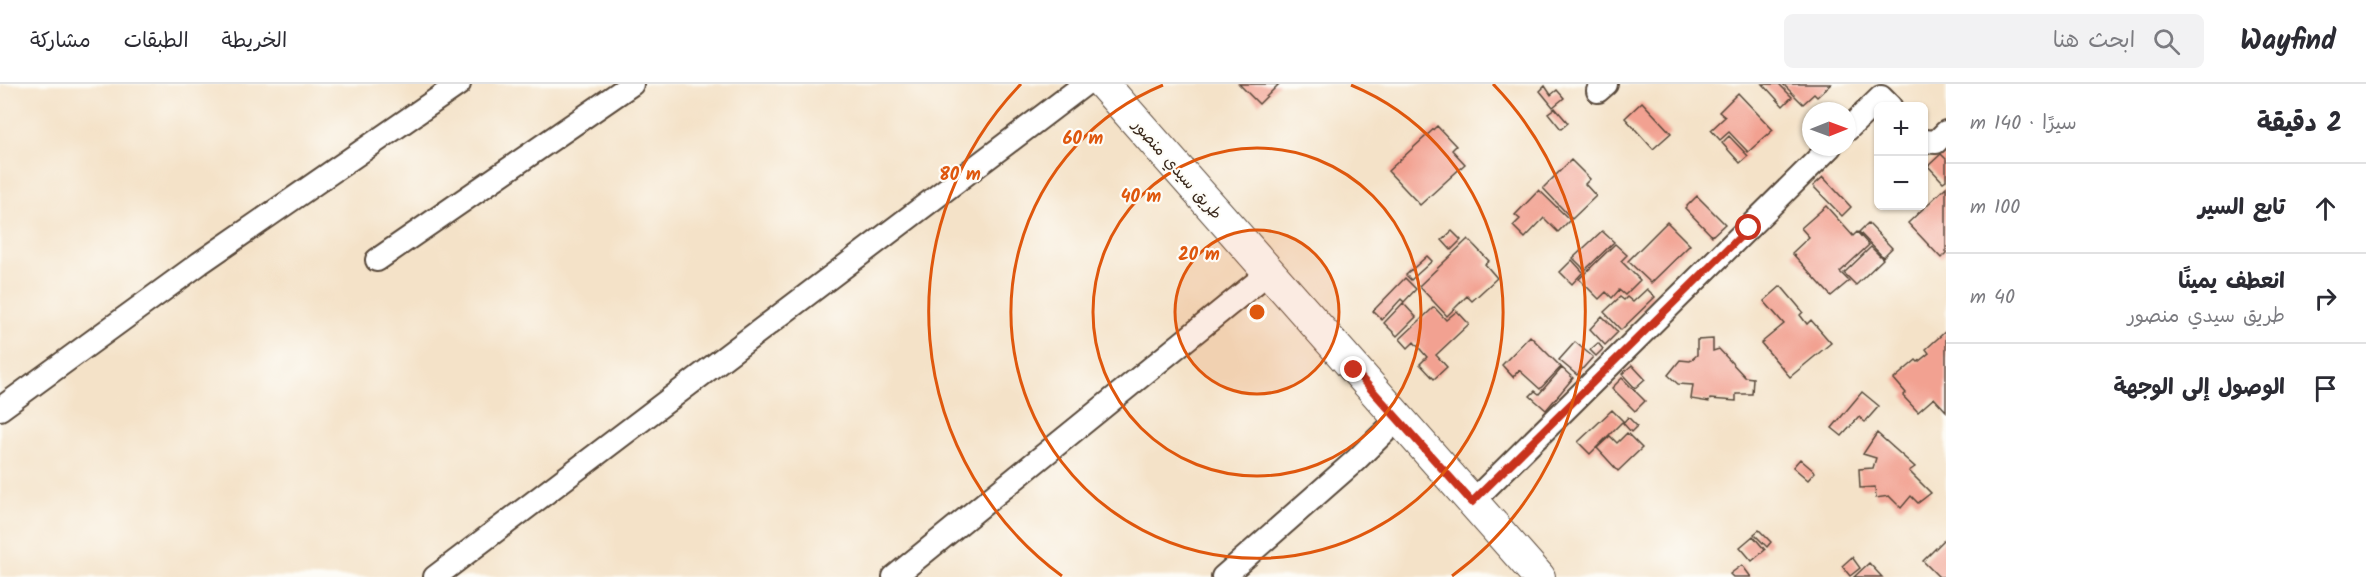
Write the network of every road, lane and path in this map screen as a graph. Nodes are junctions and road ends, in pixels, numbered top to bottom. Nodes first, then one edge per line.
1 (459, 84) edge
2 (632, 84) edge
3 (1085, 84) edge
4 (1103, 84) edge
5 (1881, 96) edge
6 (1856, 121) edge
7 (1946, 132) edge
8 (1928, 141) edge
9 (1821, 156) edge
10 (378, 260) dead end
11 (1268, 273) junction
12 (0, 409) edge
13 (1398, 419) junction
14 (1472, 502) junction
15 (435, 577) edge
16 (894, 577) edge
17 (1223, 577) edge
18 (1539, 577) edge

1 - 12 street
2 - 10 street
3 - 15 street
4 - 11 main road, طريق سيدي منصور
5 - 6 street
7 - 8 street
9 - 14 street
11 - 13 main road, طريق سيدي منصور
11 - 16 street
13 - 14 main road, طريق سيدي منصور
13 - 17 street
14 - 18 main road, طريق سيدي منصور

